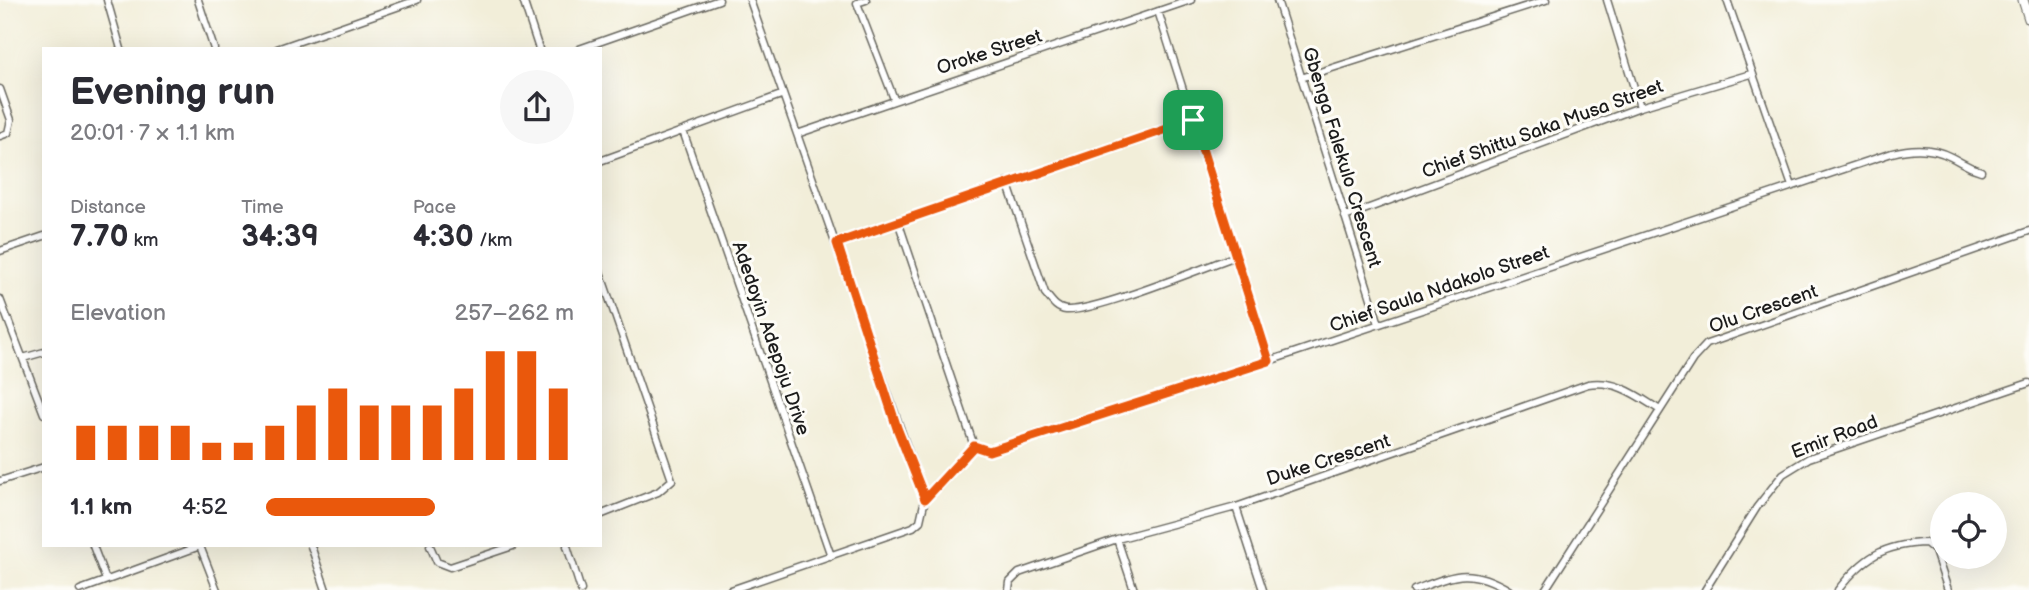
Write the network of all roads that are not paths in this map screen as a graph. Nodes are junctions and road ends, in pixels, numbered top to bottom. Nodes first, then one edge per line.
1 (107, 0) edge
2 (198, 0) edge
3 (417, 0) edge
4 (523, 0) edge
5 (719, 0) edge
6 (750, 0) edge
7 (866, 0) edge
8 (1191, 0) edge
9 (1277, 0) edge
10 (1546, 0) edge
11 (1607, 0) edge
12 (1738, 0) edge
13 (2023, 0) edge
14 (857, 1) edge
15 (1728, 2) edge
16 (1158, 11) junction
17 (2029, 19) edge
18 (298, 46) edge
19 (120, 47) edge
20 (213, 47) edge
21 (538, 47) edge
22 (585, 47) edge
23 (1751, 74) junction
24 (1301, 78) junction
25 (0, 89) edge
26 (781, 95) junction
27 (894, 99) junction
28 (1640, 107) junction
29 (1193, 120) junction
30 (682, 131) junction
31 (797, 134) junction
32 (0, 136) edge
33 (602, 159) edge
34 (1981, 171) dead end
35 (1007, 182) junction
36 (1792, 186) junction
37 (1345, 217) junction
38 (898, 221) junction
39 (2029, 231) edge
40 (42, 237) edge
41 (837, 243) junction
42 (0, 251) edge
43 (1236, 256) junction
44 (603, 291) edge
45 (0, 299) edge
46 (1379, 324) junction
47 (42, 353) edge
48 (23, 358) junction
49 (1269, 361) junction
50 (2029, 383) edge
51 (42, 409) edge
52 (1660, 410) junction
53 (974, 446) junction
54 (42, 468) edge
55 (0, 481) edge
56 (925, 499) junction
57 (1236, 507) junction
58 (602, 513) edge
59 (1117, 539) junction
60 (93, 547) edge
61 (197, 547) edge
62 (200, 547) edge
63 (311, 547) edge
64 (430, 547) edge
65 (510, 547) edge
66 (567, 547) edge
67 (831, 556) junction
68 (106, 580) junction
69 (80, 590) edge
70 (216, 590) edge
71 (326, 590) edge
72 (581, 590) edge
73 (730, 590) edge
74 (1009, 590) edge
75 (1134, 590) edge
76 (1263, 590) edge
77 (1414, 590) edge
78 (1509, 590) edge
79 (1545, 590) edge
80 (1705, 590) edge
81 (1838, 590) edge
82 (1948, 590) edge

1 - 19 street
2 - 20 street
3 - 18 street
4 - 21 street
5 - 22 street
6 - 26 street
7 - 14 street
8 - 16 street, Oroke Street
9 - 24 street, Gbenga Falekulo Crescent
10 - 24 street
11 - 28 street
12 - 15 street
13 - 17 main road
14 - 27 street
15 - 23 street
16 - 27 street, Oroke Street
16 - 29 street
23 - 28 street, Chief Shittu Saka Musa Street
23 - 36 street
24 - 37 street, Gbenga Falekulo Crescent
25 - 32 street
26 - 30 street
26 - 31 street
27 - 31 street, Oroke Street
28 - 37 street, Chief Shittu Saka Musa Street
29 - 35 street
29 - 43 street
30 - 33 street
30 - 67 street, Adedoyin Adepoju Drive
31 - 41 street
34 - 36 street, Chief Saula Ndakolo Street
35 - 38 street
35 - 43 street
36 - 46 street, Chief Saula Ndakolo Street
37 - 46 street, Gbenga Falekulo Crescent
38 - 41 street
38 - 53 street
39 - 52 street, Olu Crescent
40 - 42 street
41 - 56 street
43 - 49 street
44 - 58 street
45 - 48 street
46 - 49 street, Chief Saula Ndakolo Street
47 - 48 street
48 - 51 street
49 - 53 street, Chief Saula Ndakolo Street
50 - 80 street, Emir Road
52 - 57 street, Duke Crescent
52 - 79 street, Olu Crescent
53 - 56 street
54 - 55 street
56 - 67 street
57 - 59 street, Duke Crescent
57 - 76 street
59 - 74 street, Duke Crescent
59 - 75 street
60 - 68 street
61 - 68 street
62 - 70 street
63 - 71 street
64 - 65 street
66 - 72 street
67 - 73 street
68 - 69 street
77 - 78 street
81 - 82 street

